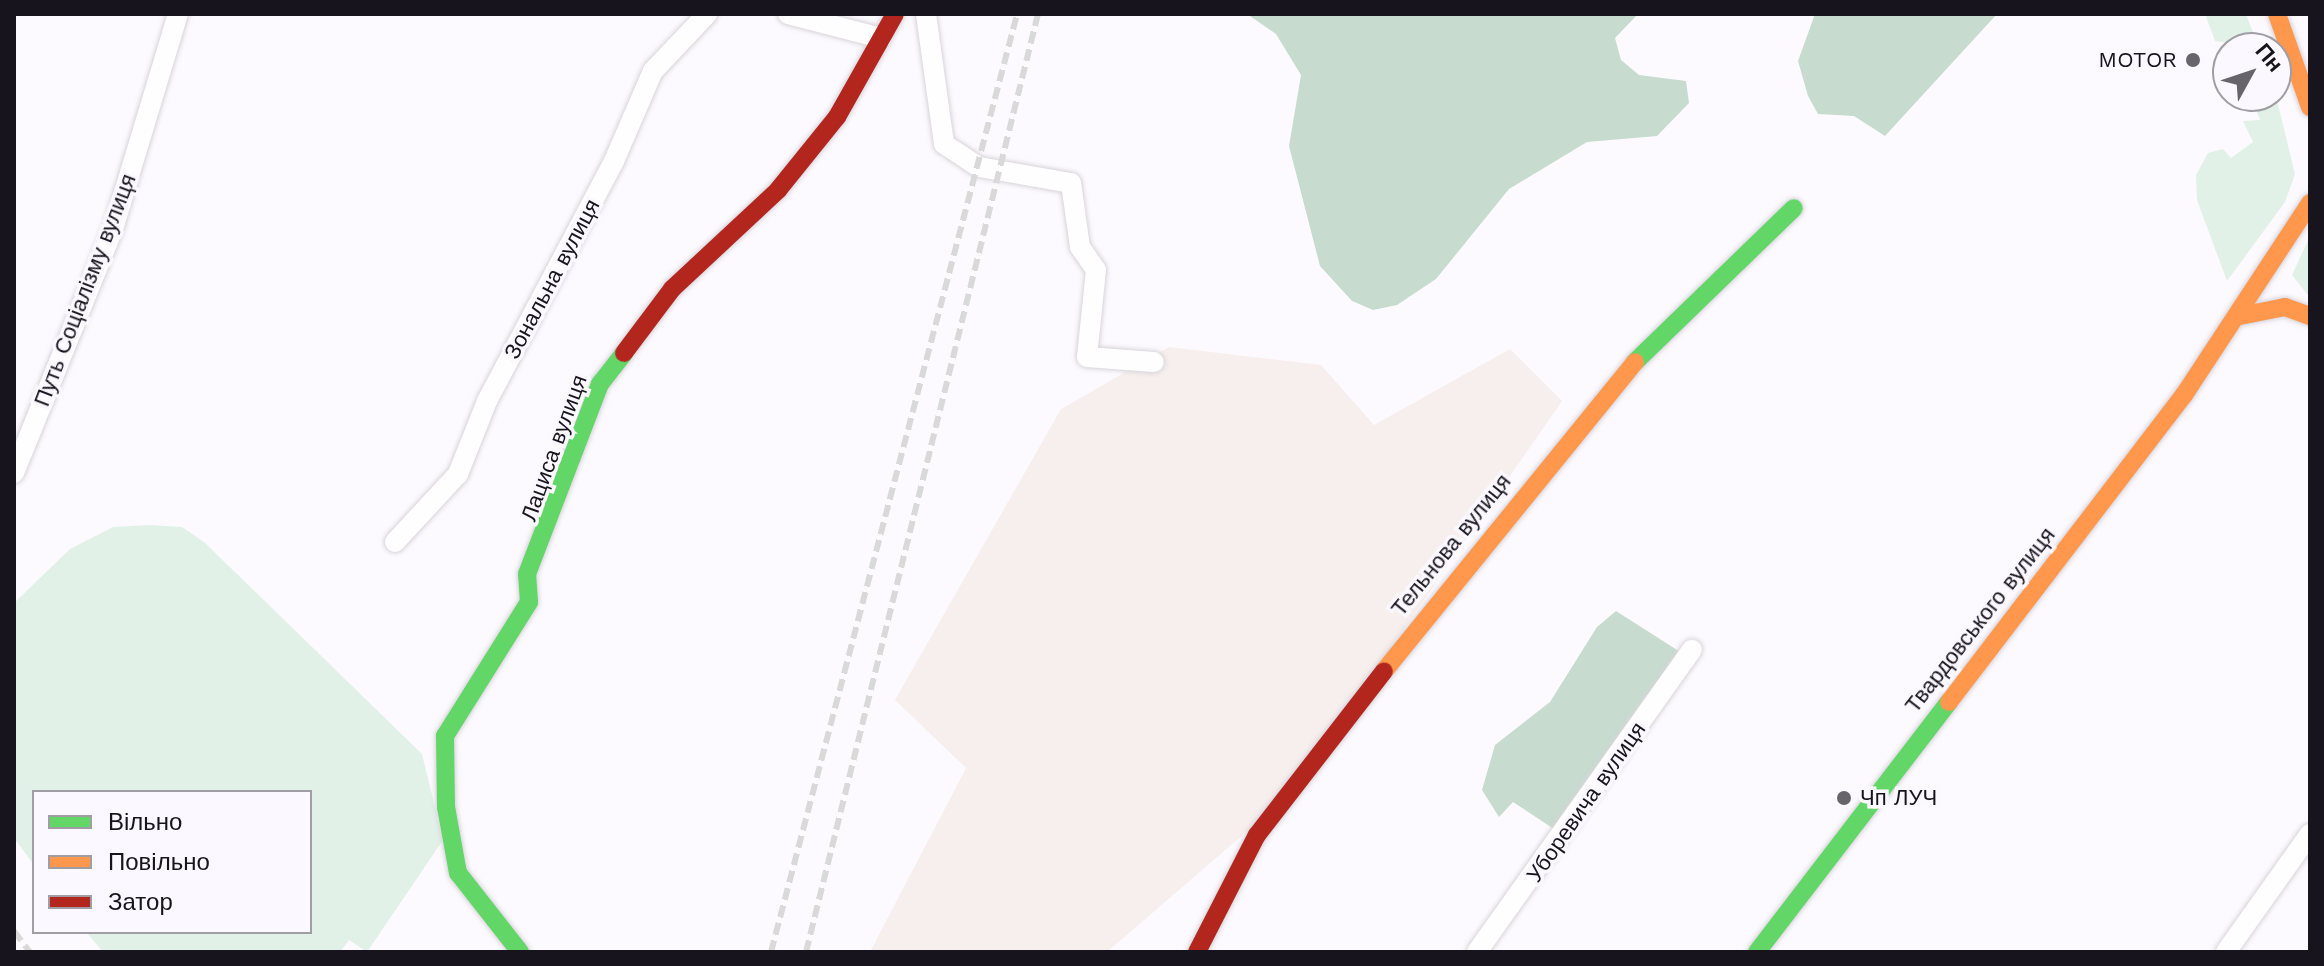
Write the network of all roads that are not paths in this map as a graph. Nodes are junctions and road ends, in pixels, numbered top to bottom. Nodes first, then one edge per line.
1 (178, 14) edge
2 (707, 14) edge
3 (788, 14) edge
4 (895, 14) edge
5 (926, 14) edge
6 (2277, 14) edge
7 (881, 38) junction
8 (2310, 107) edge
9 (2310, 203) edge
10 (1794, 208) dead end
11 (2240, 316) junction
12 (2310, 316) edge
13 (1154, 362) dead end
14 (14, 473) edge
15 (395, 542) dead end
16 (1692, 650) dead end
17 (2310, 834) edge
18 (520, 952) edge
19 (1197, 952) edge
20 (1477, 952) edge
21 (1757, 952) edge
22 (2226, 952) edge

1 - 14 street, Путь Соціалізму вулиця
2 - 15 street, Зональна вулиця
3 - 7 street
4 - 7 street, Лациса вулиця
5 - 13 street
6 - 8 street
7 - 18 street, Лациса вулиця
9 - 11 street, Твардовського вулиця
10 - 19 street, Тельнова вулиця
11 - 12 street
11 - 21 street, Твардовського вулиця
16 - 20 street, Уборевича вулиця
17 - 22 street

